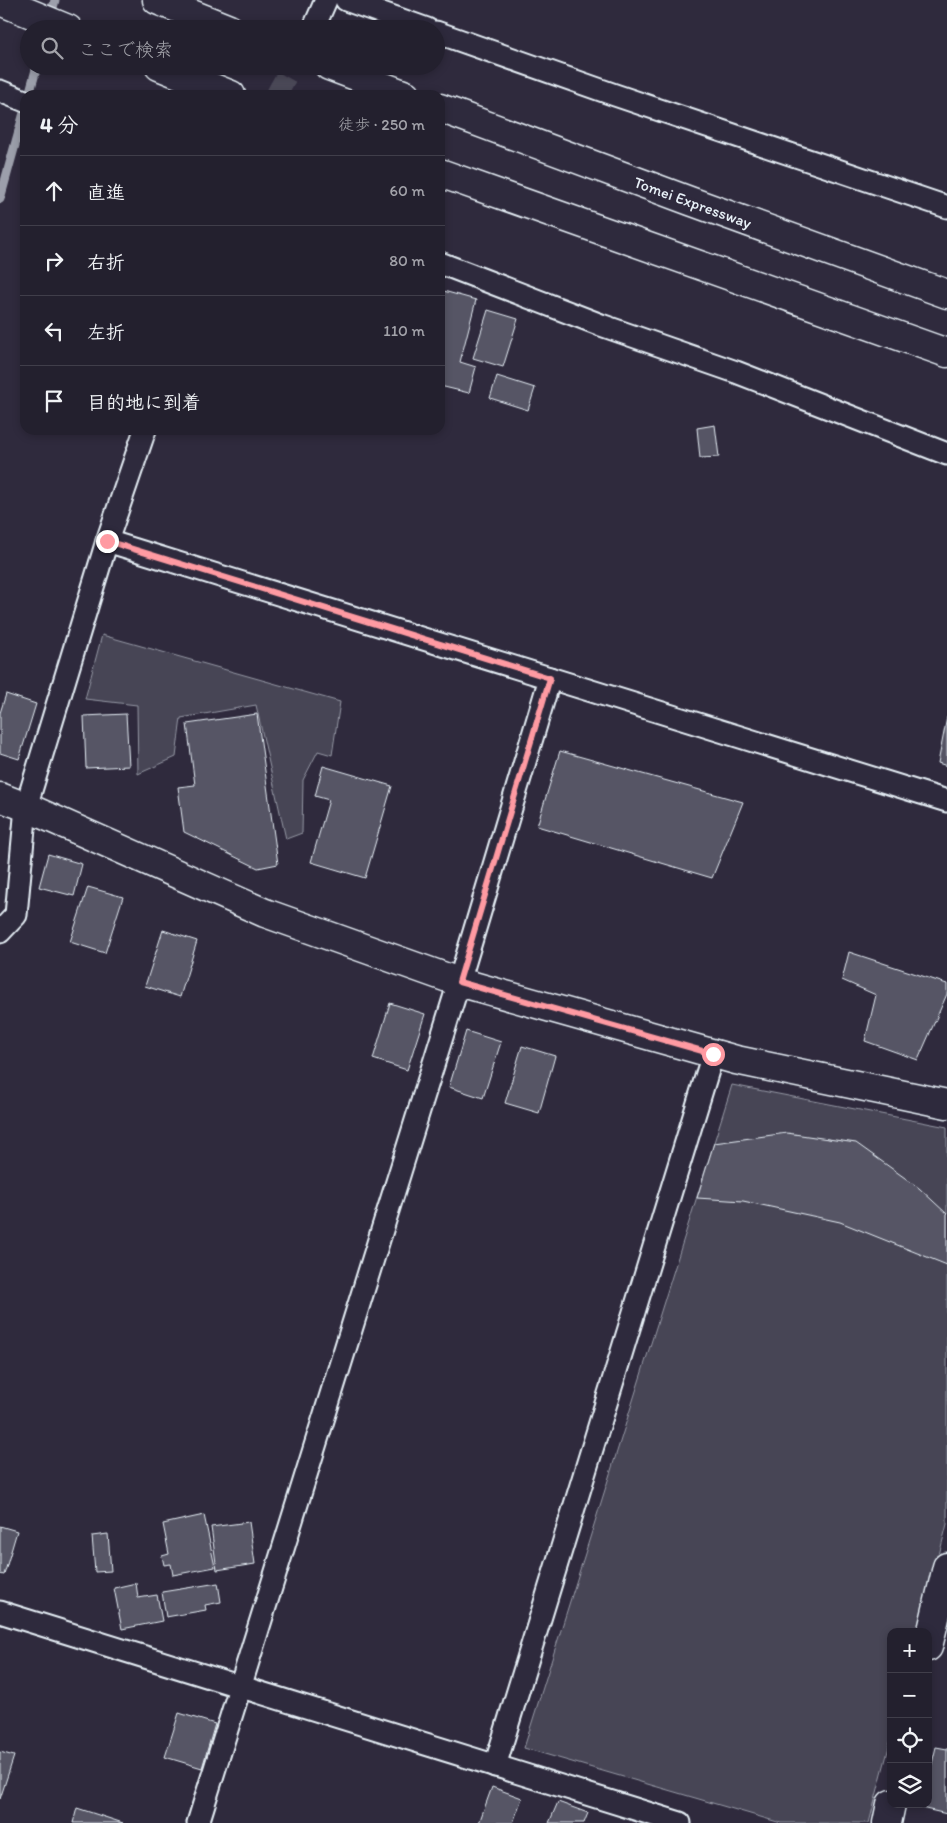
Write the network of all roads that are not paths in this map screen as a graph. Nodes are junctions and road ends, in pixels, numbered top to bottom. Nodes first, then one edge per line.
1 (156, 0) edge
2 (326, 0) edge
3 (346, 0) edge
4 (0, 1) edge
5 (46, 20) edge
6 (206, 20) edge
7 (317, 20) edge
8 (403, 20) edge
9 (445, 35) edge
10 (181, 75) edge
11 (353, 75) edge
12 (219, 90) edge
13 (393, 90) edge
14 (0, 91) edge
15 (20, 99) edge
16 (445, 110) edge
17 (445, 175) edge
18 (947, 207) edge
19 (445, 265) edge
20 (947, 294) edge
21 (947, 353) edge
22 (143, 435) edge
23 (947, 454) edge
24 (107, 541) junction
25 (550, 678) junction
26 (0, 797) edge
27 (947, 801) edge
28 (26, 807) junction
29 (0, 932) edge
30 (459, 982) junction
31 (713, 1054) junction
32 (947, 1104) edge
33 (947, 1567) edge
34 (0, 1612) edge
35 (932, 1630) edge
36 (240, 1688) junction
37 (495, 1766) junction
38 (890, 1808) edge
39 (198, 1823) edge
40 (680, 1823) edge
41 (887, 1823) edge

1 - 6 main road
2 - 7 street
3 - 8 street
4 - 5 main road
9 - 18 street
10 - 12 main road
11 - 13 main road
14 - 15 street
16 - 20 main road, Tomei Expressway
17 - 21 main road
19 - 23 street
22 - 24 street
24 - 25 street
24 - 28 street
25 - 27 street
25 - 30 street
26 - 28 main road
28 - 29 street
28 - 30 main road
30 - 31 main road
30 - 36 street
31 - 32 main road
31 - 37 street
33 - 35 main road
34 - 36 street
36 - 37 street
36 - 39 street
37 - 40 street
38 - 41 main road

